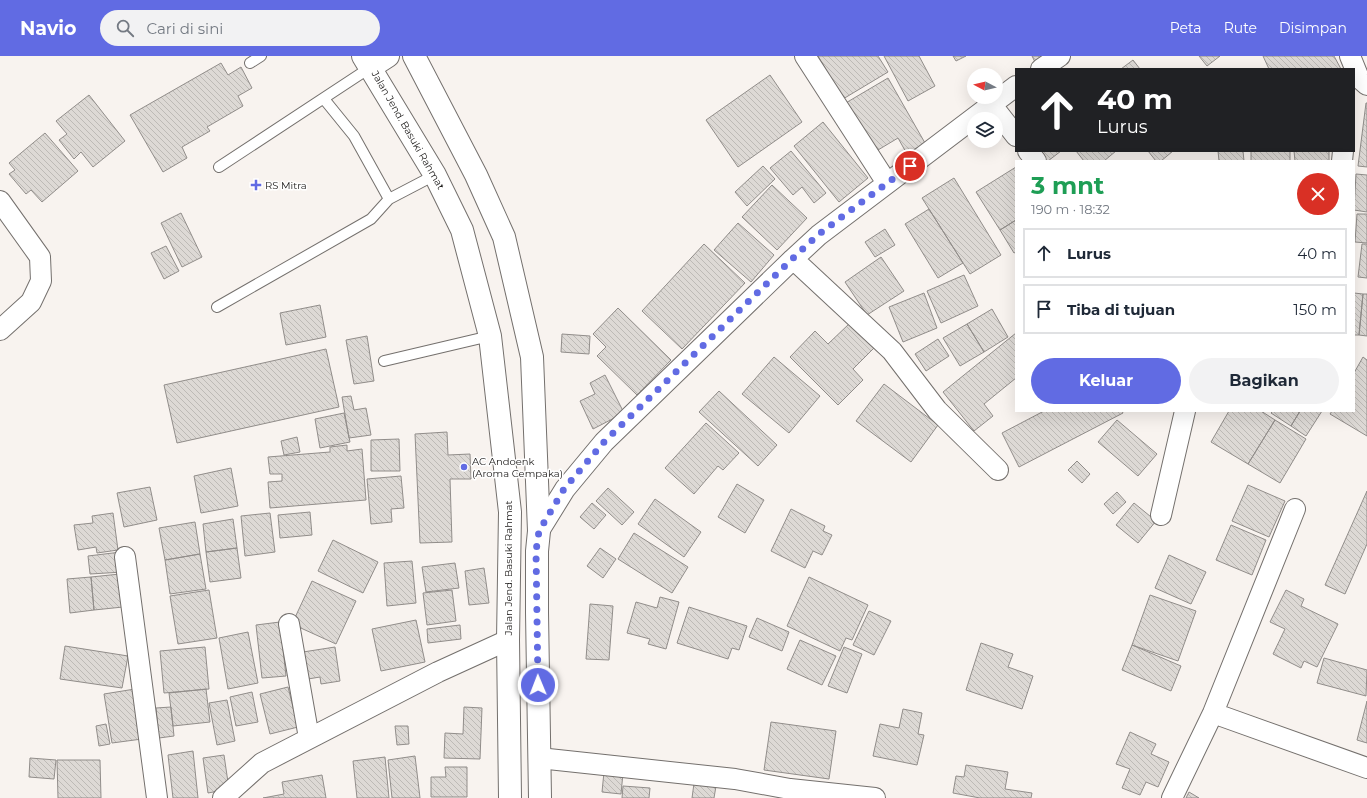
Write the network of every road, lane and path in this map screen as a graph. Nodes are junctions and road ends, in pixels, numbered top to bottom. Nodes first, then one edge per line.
1 (261, 56) edge
2 (414, 56) edge
3 (805, 56) edge
4 (1060, 56) edge
5 (1350, 56) edge
6 (374, 60) edge
7 (250, 63) dead end
8 (1042, 68) edge
9 (1354, 68) edge
10 (1355, 70) edge
11 (1360, 84) edge
12 (1015, 87) edge
13 (1003, 95) edge
14 (324, 99) junction
15 (991, 104) joint
16 (1015, 135) edge
17 (1029, 152) edge
18 (1035, 160) edge
19 (219, 167) dead end
20 (435, 175) junction
21 (887, 183) junction
22 (389, 199) junction
23 (0, 201) edge
24 (792, 259) junction
25 (217, 307) dead end
26 (0, 330) edge
27 (490, 336) junction
28 (384, 361) dead end
29 (1185, 412) edge
30 (998, 470) dead end
31 (1295, 509) dead end
32 (1160, 515) dead end
33 (539, 531) junction
34 (126, 557) dead end
35 (289, 624) dead end
36 (508, 640) junction
37 (1214, 713) junction
38 (310, 738) junction
39 (540, 758) junction
40 (1367, 768) edge
41 (157, 798) edge
42 (223, 798) edge
43 (510, 798) edge
44 (540, 798) edge
45 (875, 798) edge
46 (1172, 798) edge

1 - 7 lane
2 - 33 main road
3 - 21 street
4 - 8 street
5 - 9 street
6 - 14 lane
6 - 20 main road, Jalan Jend. Basuki Rahmat
10 - 11 street
12 - 13 street
14 - 19 lane
14 - 22 lane
15 - 16 street
15 - 21 street
17 - 18 street
20 - 22 lane
20 - 27 main road, Jalan Jend. Basuki Rahmat
21 - 24 street
22 - 25 lane
23 - 26 street
24 - 30 street
24 - 33 street
27 - 28 lane
27 - 36 main road, Jalan Jend. Basuki Rahmat
29 - 32 street
31 - 37 street
33 - 39 main road
34 - 41 street
35 - 38 street
36 - 38 street
36 - 43 main road, Jalan Jend. Basuki Rahmat
37 - 40 street
37 - 46 street
38 - 42 street
39 - 44 main road
39 - 45 street

